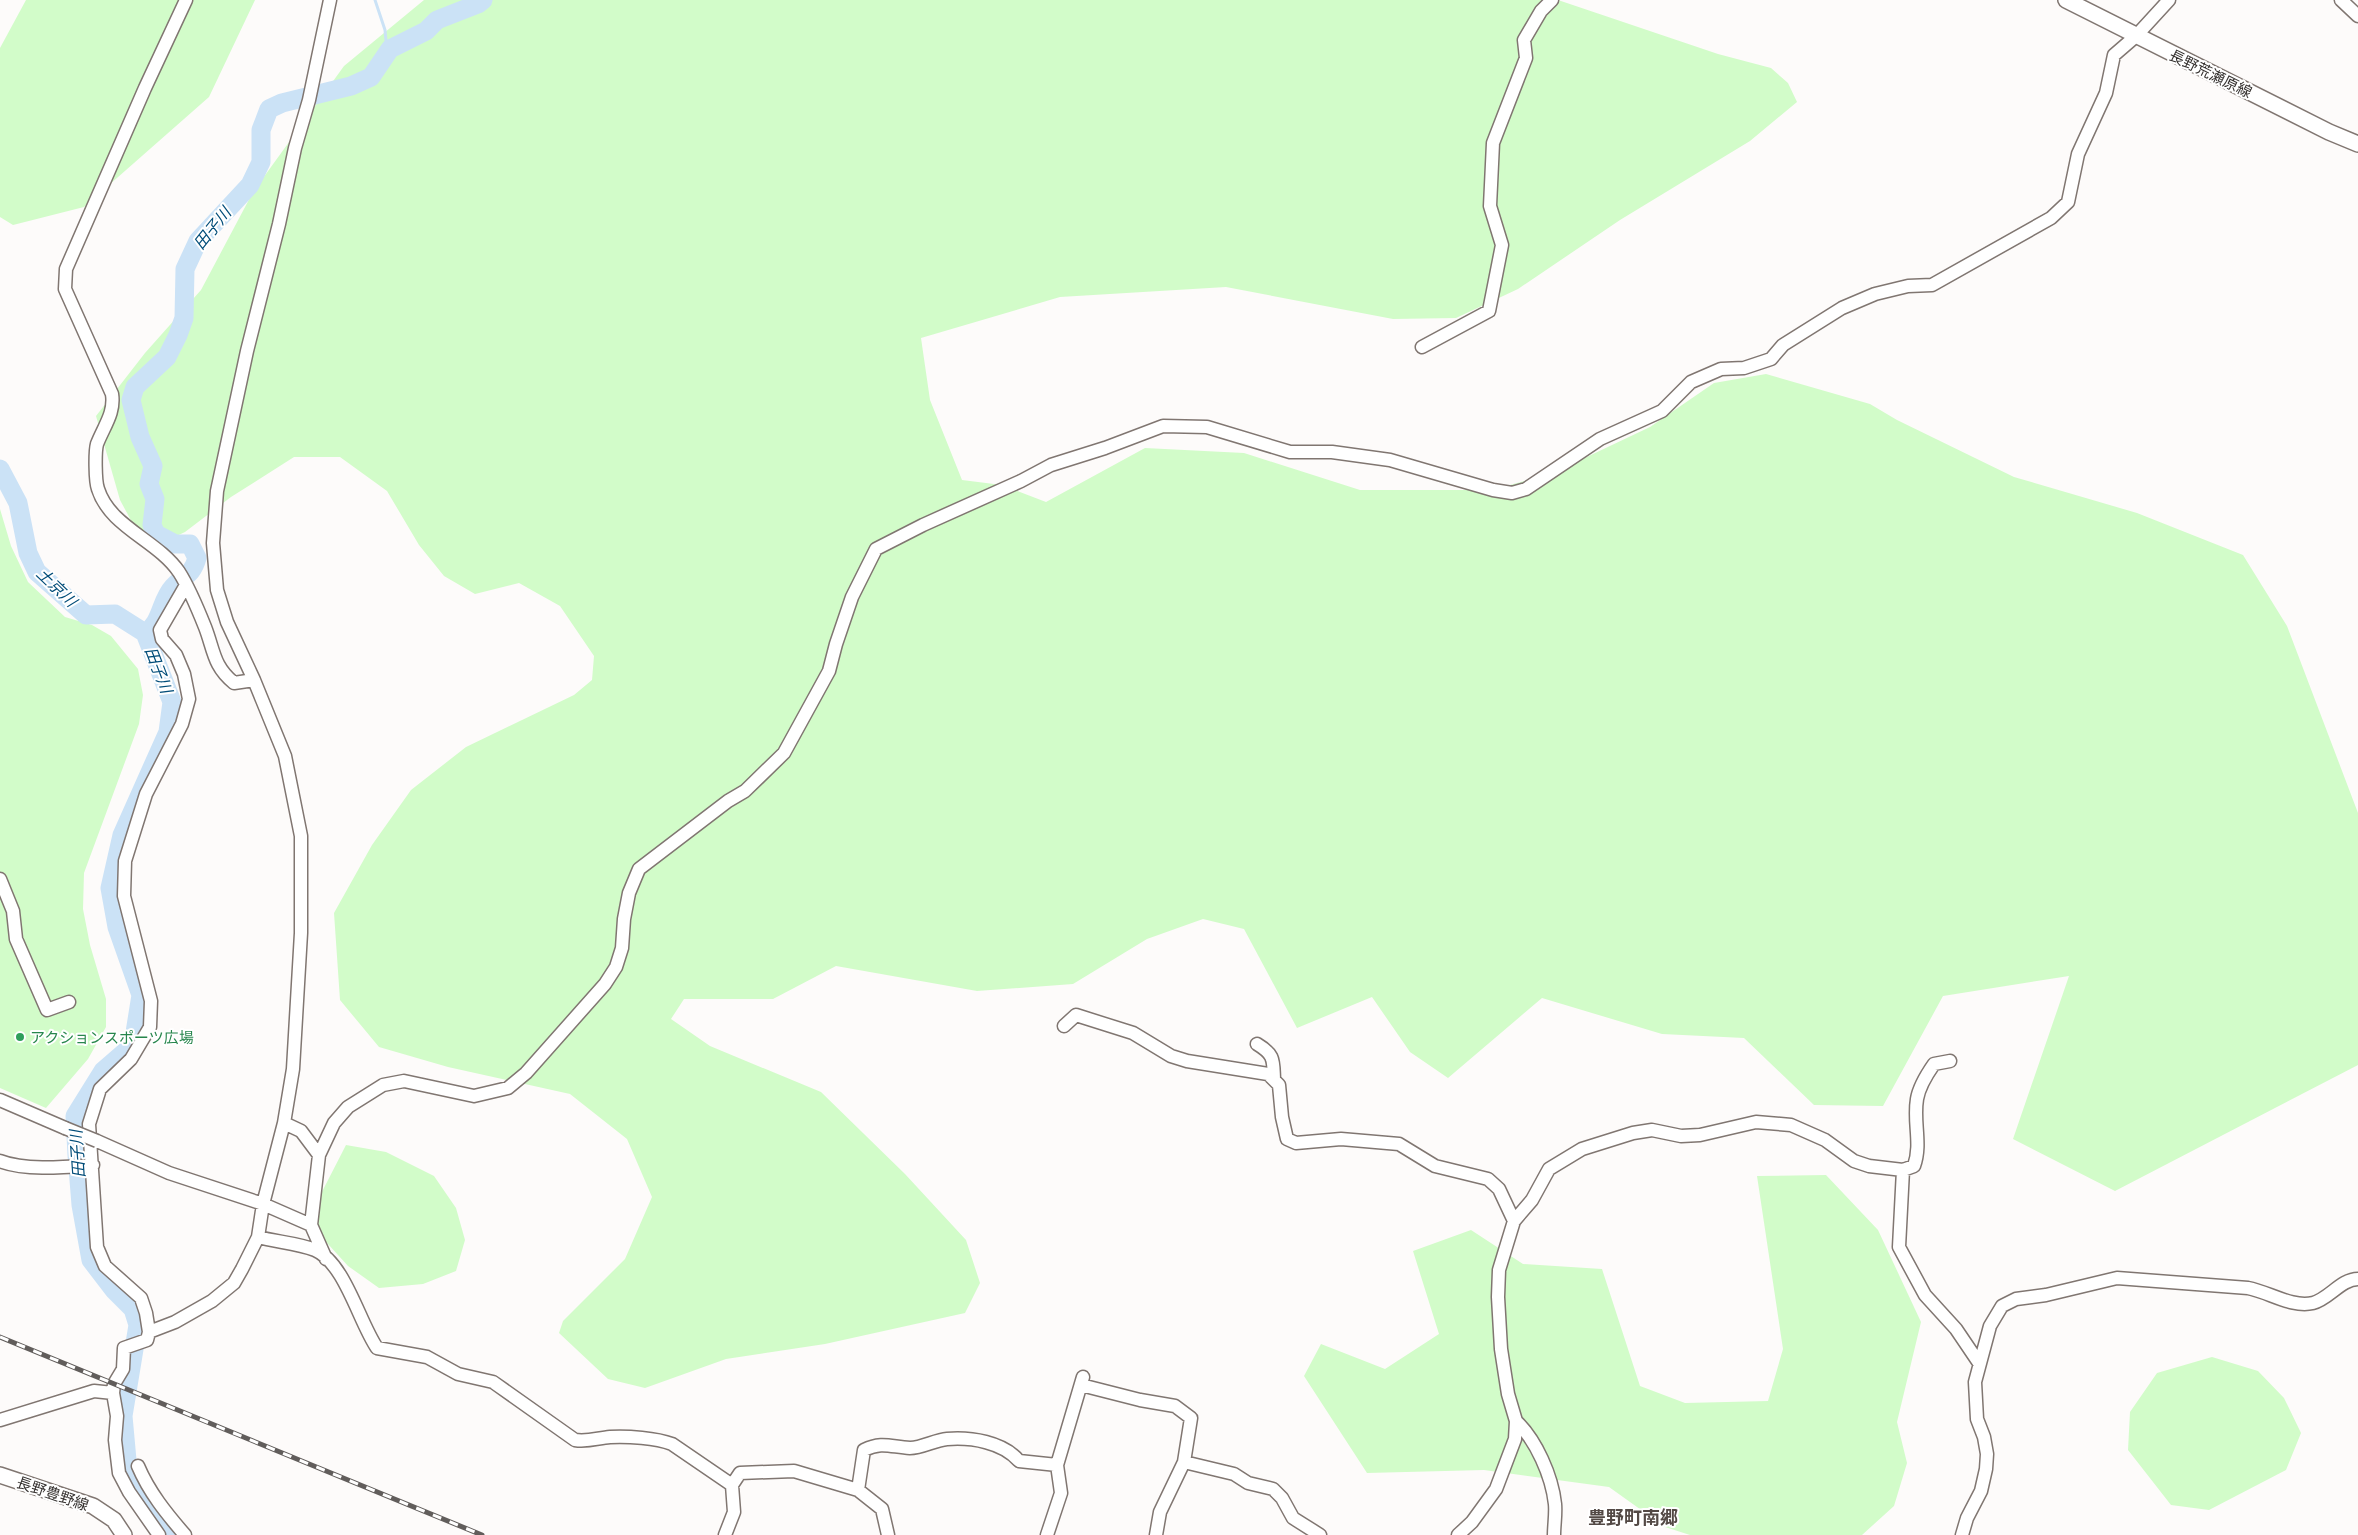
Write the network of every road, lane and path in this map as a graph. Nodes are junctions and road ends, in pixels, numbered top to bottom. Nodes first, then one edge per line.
1 (186, 0) edge
2 (330, 0) edge
3 (1552, 0) edge
4 (2066, 0) edge
5 (2169, 0) edge
6 (2341, 0) edge
7 (2358, 16) edge
8 (2136, 36) junction
9 (2358, 144) edge
10 (1422, 347) dead end
11 (183, 579) junction
12 (254, 680) junction
13 (0, 879) edge
14 (69, 1002) dead end
15 (1064, 1026) dead end
16 (1257, 1044) dead end
17 (1950, 1060) dead end
18 (1274, 1079) junction
19 (0, 1100) edge
20 (284, 1123) junction
21 (320, 1155) junction
22 (0, 1161) edge
23 (93, 1164) junction
24 (1903, 1170) junction
25 (263, 1204) junction
26 (1514, 1221) junction
27 (311, 1225) junction
28 (258, 1237) junction
29 (326, 1259) junction
30 (2358, 1279) edge
31 (146, 1337) junction
32 (1979, 1363) junction
33 (113, 1393) junction
34 (0, 1420) edge
35 (1516, 1421) junction
36 (1184, 1462) junction
37 (1057, 1465) junction
38 (138, 1466) dead end
39 (0, 1475) edge
40 (145, 1483) junction
41 (732, 1485) junction
42 (858, 1490) junction
43 (130, 1492) junction
44 (124, 1535) edge
45 (159, 1535) edge
46 (185, 1535) edge
47 (726, 1535) edge
48 (888, 1535) edge
49 (1047, 1535) edge
50 (1156, 1535) edge
51 (1320, 1535) edge
52 (1458, 1535) edge
53 (1554, 1535) edge
54 (1962, 1535) edge

1 - 11 street
2 - 12 street
3 - 10 street
4 - 8 main road, 長野荒瀬原線
5 - 8 street
6 - 7 street
8 - 9 main road, 長野荒瀬原線
8 - 21 street
11 - 12 street
11 - 23 street
12 - 20 street
13 - 14 street
15 - 18 street
16 - 18 street
17 - 24 street
18 - 26 street
19 - 25 street, bridge
20 - 21 street
20 - 25 street
21 - 27 street
22 - 23 street
23 - 31 street
24 - 26 street
24 - 32 street
25 - 27 street
25 - 28 street
26 - 35 street
27 - 29 street
28 - 29 street
28 - 31 street
29 - 41 street
30 - 32 street
31 - 33 street
32 - 54 street
33 - 34 street
33 - 43 street
35 - 52 street
35 - 53 street
36 - 37 street
36 - 50 street
36 - 51 street
37 - 42 street
37 - 49 street
38 - 40 street
39 - 44 main road, 長野豊野線
40 - 43 street
40 - 46 street
41 - 42 street
41 - 47 street
42 - 48 street
43 - 45 street

